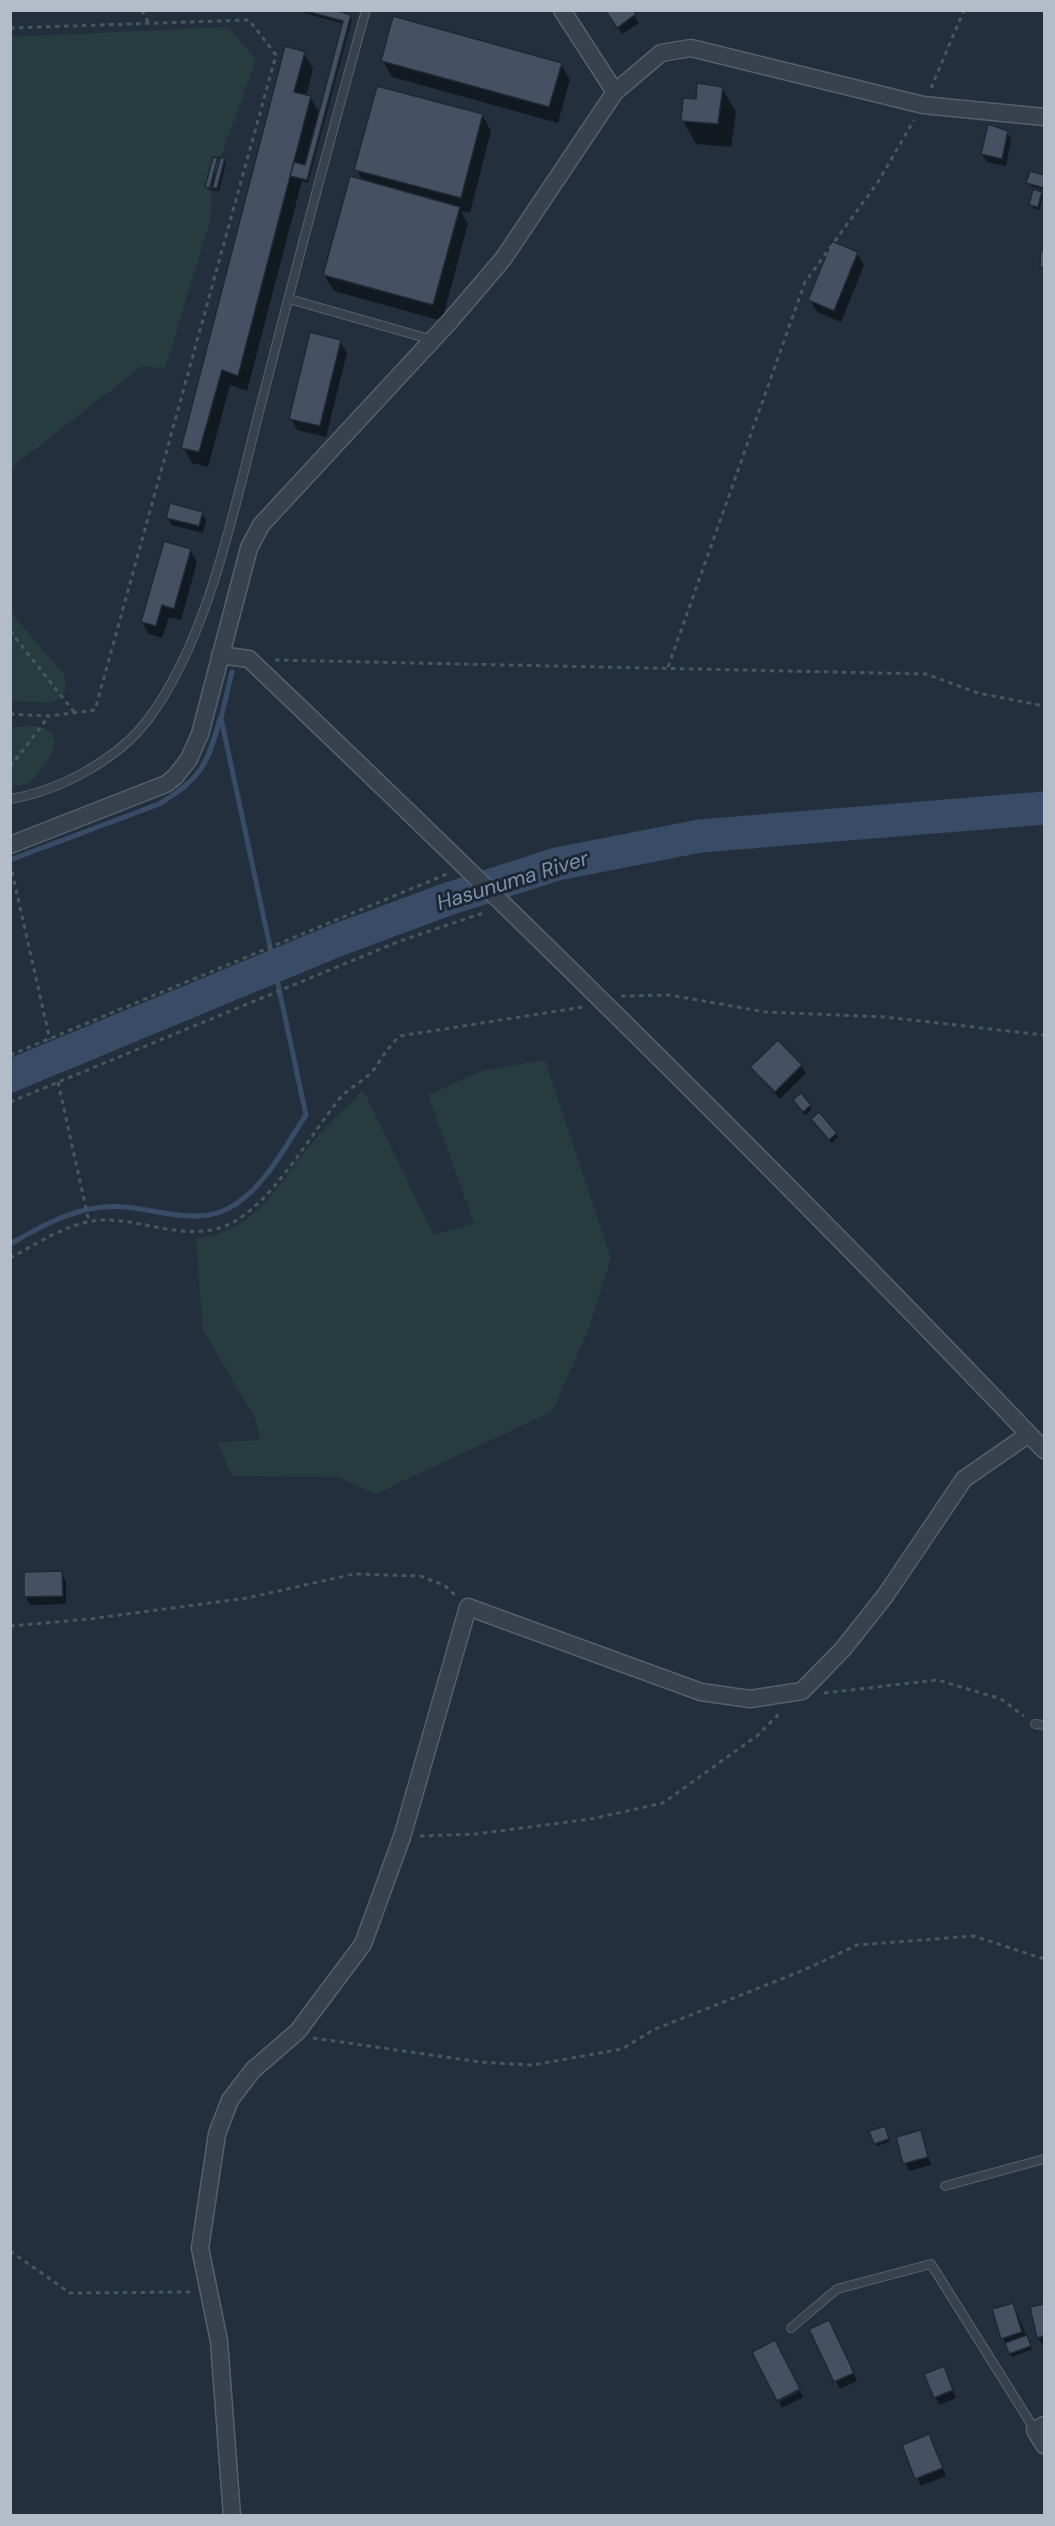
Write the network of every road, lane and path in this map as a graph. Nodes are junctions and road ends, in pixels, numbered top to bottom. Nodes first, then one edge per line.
1 (142, 10) edge
2 (562, 10) edge
3 (964, 10) edge
4 (364, 11) edge
5 (149, 24) junction
6 (10, 28) edge
7 (615, 92) junction
8 (923, 105) junction
9 (1044, 117) edge
10 (289, 299) junction
11 (433, 340) junction
12 (10, 632) edge
13 (220, 655) junction
14 (249, 659) junction
15 (668, 667) junction
16 (1044, 706) edge
17 (74, 712) junction
18 (10, 714) edge
19 (49, 716) junction
20 (10, 767) edge
21 (10, 799) edge
22 (10, 845) edge
23 (10, 863) edge
24 (12, 869) edge
25 (471, 870) junction
26 (508, 907) junction
27 (599, 997) junction
28 (1044, 1035) edge
29 (50, 1040) junction
30 (10, 1055) edge
31 (58, 1082) junction
32 (10, 1102) edge
33 (89, 1222) junction
34 (10, 1258) edge
35 (1029, 1434) junction
36 (1044, 1450) edge
37 (468, 1606) junction
38 (10, 1626) edge
39 (802, 1691) junction
40 (1040, 1725) edge
41 (402, 1837) junction
42 (1044, 1959) edge
43 (298, 2031) junction
44 (1044, 2159) edge
45 (945, 2186) dead end
46 (10, 2250) edge
47 (207, 2292) junction
48 (791, 2328) dead end
49 (1040, 2428) edge
50 (1044, 2445) edge
51 (232, 2516) edge

1 - 5 path
2 - 7 street
3 - 8 path
4 - 10 lane
5 - 6 path
5 - 17 path
7 - 8 street
7 - 11 street
8 - 9 street
8 - 15 path
10 - 11 lane
10 - 21 lane
11 - 13 street
12 - 17 path
13 - 14 street
13 - 22 street
14 - 15 path
14 - 25 street
15 - 16 path
17 - 19 path
18 - 19 path
19 - 20 path
23 - 24 path
24 - 29 path
25 - 26 street
25 - 29 path
26 - 27 street
26 - 31 path
27 - 28 path
27 - 33 path
27 - 35 street
29 - 30 path
31 - 32 path
31 - 33 path
33 - 34 path
35 - 36 street
35 - 39 street
37 - 38 path
37 - 39 street
37 - 41 street
39 - 40 path
39 - 41 path
41 - 43 street
42 - 43 path
43 - 47 street
44 - 45 lane
46 - 47 path
47 - 51 street
48 - 49 lane
49 - 50 street

